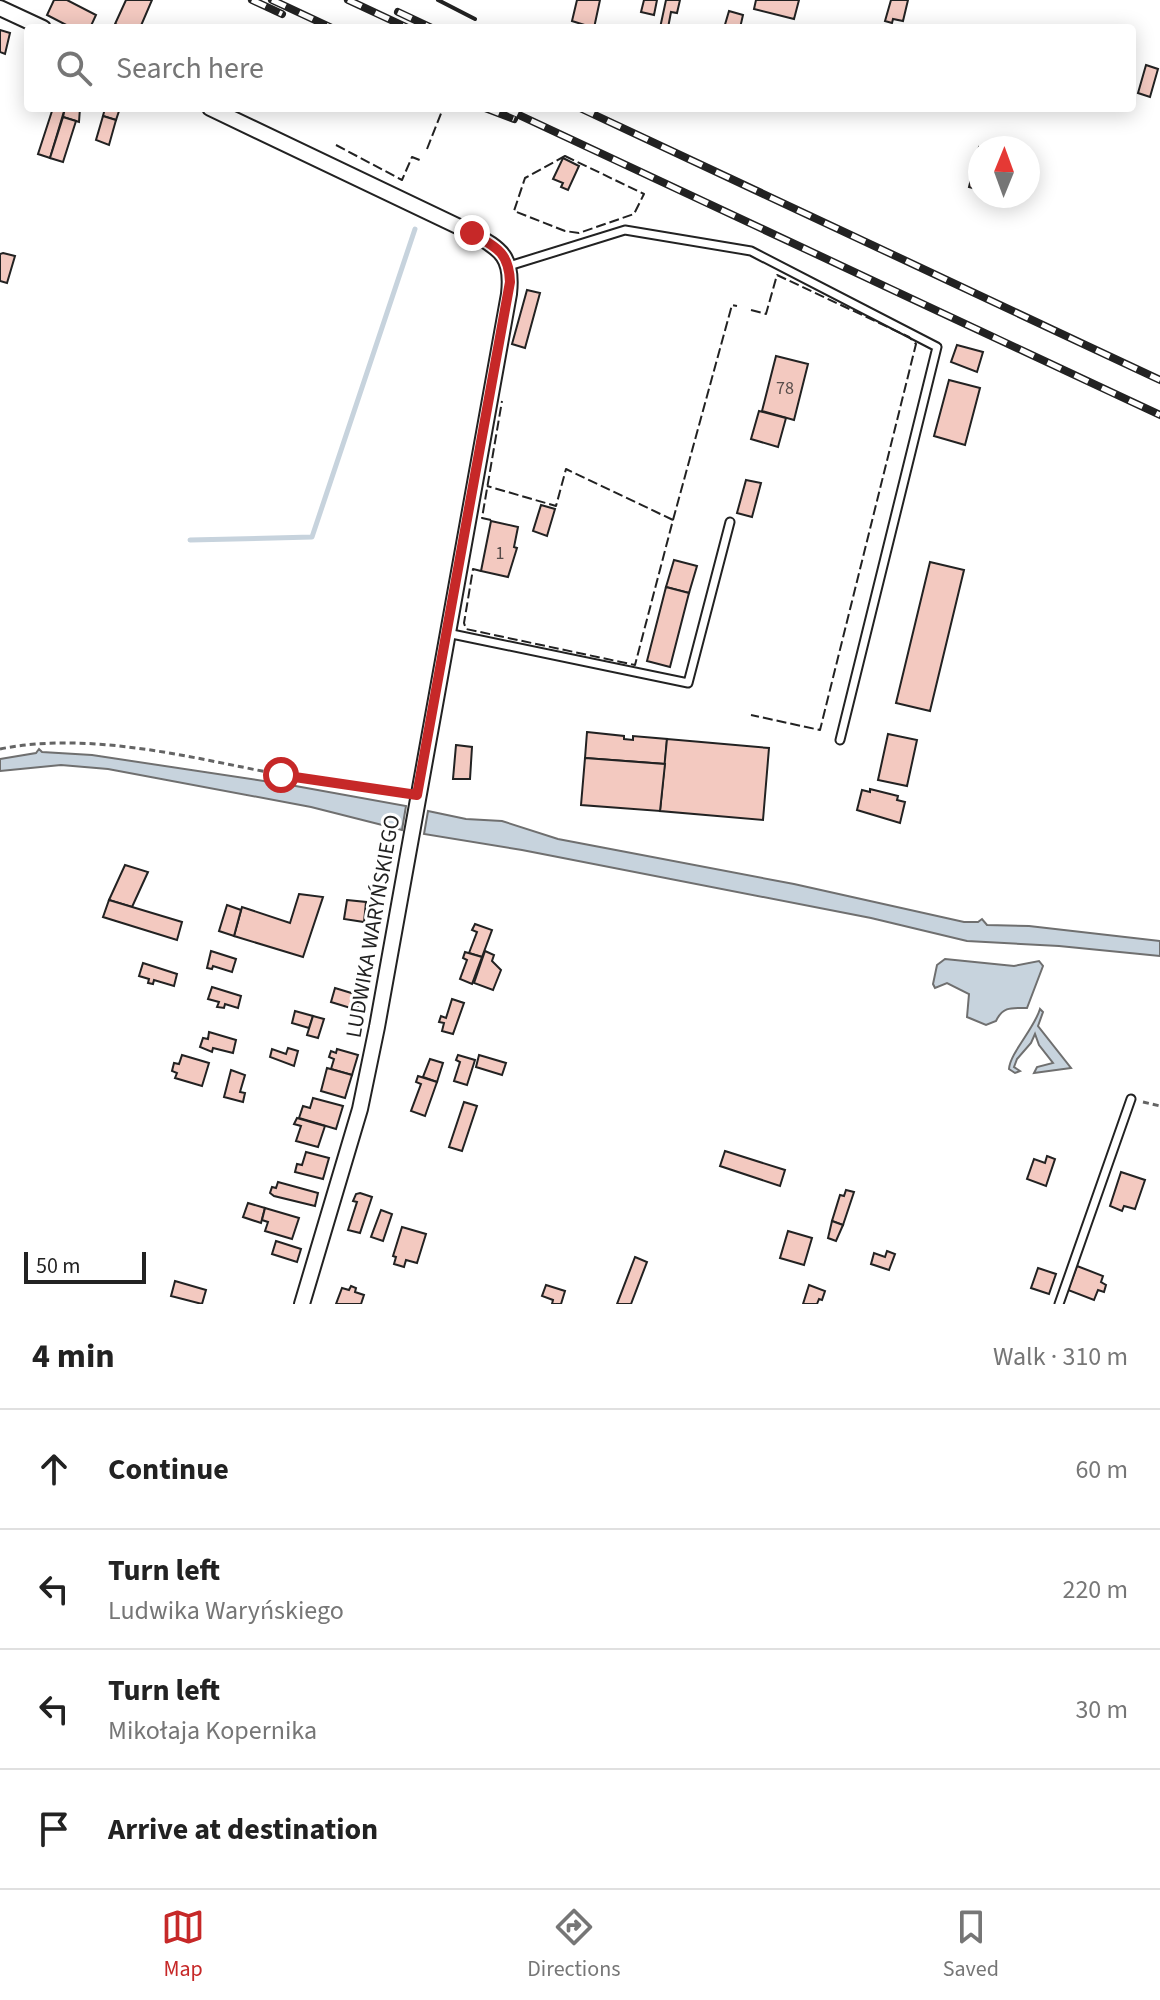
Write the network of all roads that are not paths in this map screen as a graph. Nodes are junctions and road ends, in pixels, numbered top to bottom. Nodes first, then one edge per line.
1 (0, 8) edge
2 (34, 24) edge
3 (218, 112) edge
4 (509, 266) junction
5 (730, 522) dead end
6 (447, 633) junction
7 (840, 740) dead end
8 (1131, 1099) road end
9 (302, 1304) edge
10 (1059, 1304) edge

1 - 2 street
3 - 4 street
4 - 6 street, LUDWIKA WARYŃSKIEGO
4 - 7 lane
5 - 6 lane
6 - 9 street, LUDWIKA WARYŃSKIEGO
8 - 10 lane

